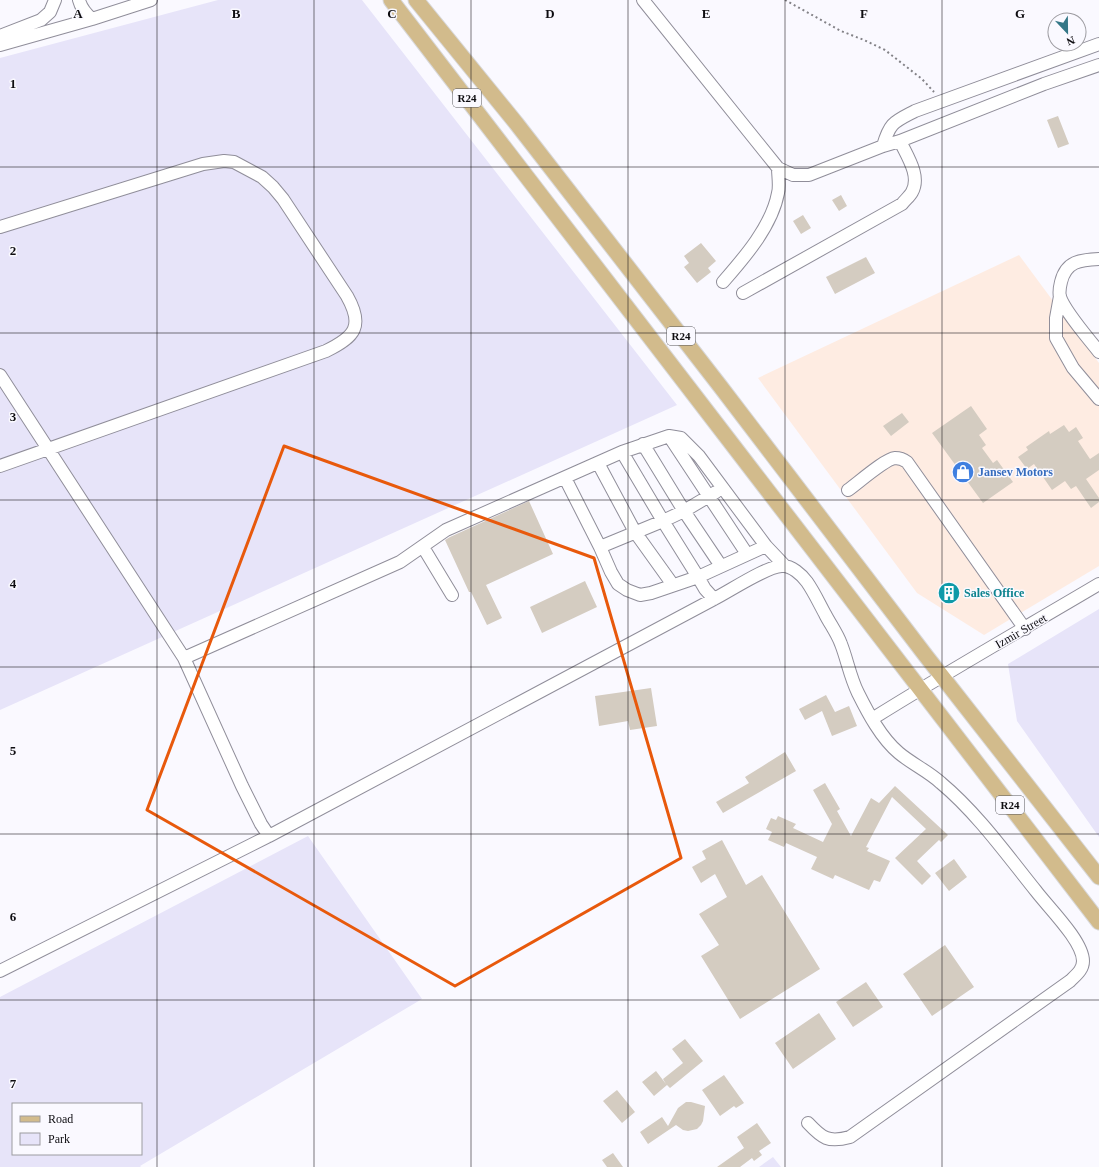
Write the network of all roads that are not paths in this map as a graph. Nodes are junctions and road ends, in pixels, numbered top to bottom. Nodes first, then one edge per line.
1 (55, 0) edge
2 (79, 0) edge
3 (151, 0) edge
4 (391, 0) edge
5 (416, 0) edge
6 (643, 0) edge
7 (92, 19) junction
8 (0, 36) edge
9 (1099, 44) edge
10 (0, 45) edge
11 (1099, 65) edge
12 (900, 141) junction
13 (883, 146) junction
14 (778, 168) junction
15 (0, 227) edge
16 (1099, 259) edge
17 (723, 282) dead end
18 (743, 293) dead end
19 (1060, 296) junction
20 (1099, 352) edge
21 (0, 375) edge
22 (1099, 399) edge
23 (669, 436) junction
24 (643, 444) junction
25 (48, 449) junction
26 (622, 452) junction
27 (598, 463) junction
28 (0, 466) edge
29 (565, 478) junction
30 (722, 488) junction
31 (848, 490) dead end
32 (708, 496) junction
33 (684, 511) junction
34 (663, 521) junction
35 (635, 532) junction
36 (766, 546) junction
37 (423, 547) junction
38 (600, 547) junction
39 (747, 554) junction
40 (784, 565) junction
41 (721, 566) junction
42 (698, 577) junction
43 (1099, 584) edge
44 (673, 585) junction
45 (452, 595) dead end
46 (714, 600) junction
47 (1025, 629) junction
48 (184, 658) junction
49 (942, 676) junction
50 (920, 689) junction
51 (872, 719) junction
52 (270, 836) junction
53 (1099, 877) edge
54 (1099, 922) edge
55 (0, 971) edge
56 (808, 1123) dead end

1 - 8 street
2 - 7 street
3 - 7 street
4 - 50 main road, R24
5 - 49 main road, R24
6 - 14 street
7 - 10 street
9 - 13 street
11 - 12 street
12 - 13 street
12 - 18 street
13 - 14 street
14 - 17 street
15 - 25 street
16 - 19 street
19 - 20 street
19 - 22 street
21 - 25 street
23 - 24 street
23 - 30 street
23 - 32 street
24 - 26 street
24 - 33 street
25 - 28 street
25 - 48 street
26 - 27 street
26 - 34 street
27 - 29 street
27 - 35 street
29 - 37 street
29 - 38 street
30 - 32 street
30 - 36 street
31 - 47 street
32 - 33 street
32 - 39 street
33 - 34 street
33 - 41 street
34 - 35 street
34 - 42 street
35 - 38 street
35 - 44 street
36 - 39 street
36 - 40 street
37 - 45 street
37 - 48 street
38 - 44 street
39 - 41 street
40 - 46 street
40 - 51 street
41 - 42 street
42 - 44 street
42 - 46 street
43 - 47 street, Izmir Street
46 - 52 street
47 - 49 street, Izmir Street
48 - 52 street
49 - 50 street, Izmir Street
49 - 53 main road, R24
50 - 51 street, Izmir Street
50 - 54 main road, R24
51 - 56 street
52 - 55 street

